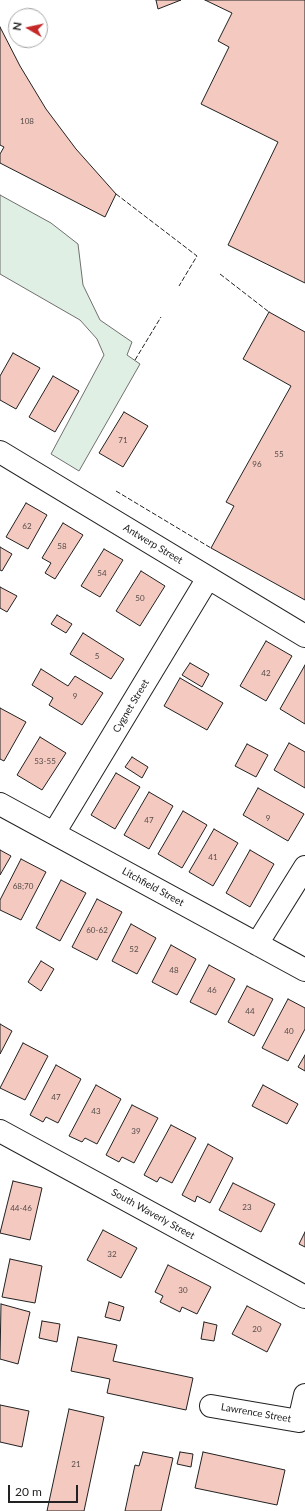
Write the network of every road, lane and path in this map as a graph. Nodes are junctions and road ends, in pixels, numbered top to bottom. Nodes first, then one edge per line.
1 (2, 458) edge
2 (208, 578) junction
3 (305, 636) edge
4 (0, 804) edge
5 (54, 833) junction
6 (305, 867) edge
7 (258, 944) junction
8 (305, 970) edge
9 (0, 1132) edge
10 (305, 1297) edge
11 (305, 1395) edge
12 (211, 1406) dead end

1 - 2 street, Antwerp Street
2 - 3 street, Antwerp Street
2 - 5 street, Cygnet Street
4 - 5 street, Litchfield Street
5 - 7 street, Litchfield Street
6 - 7 street
7 - 8 street, Litchfield Street
9 - 10 street, South Waverly Street
11 - 12 street, Lawrence Street

